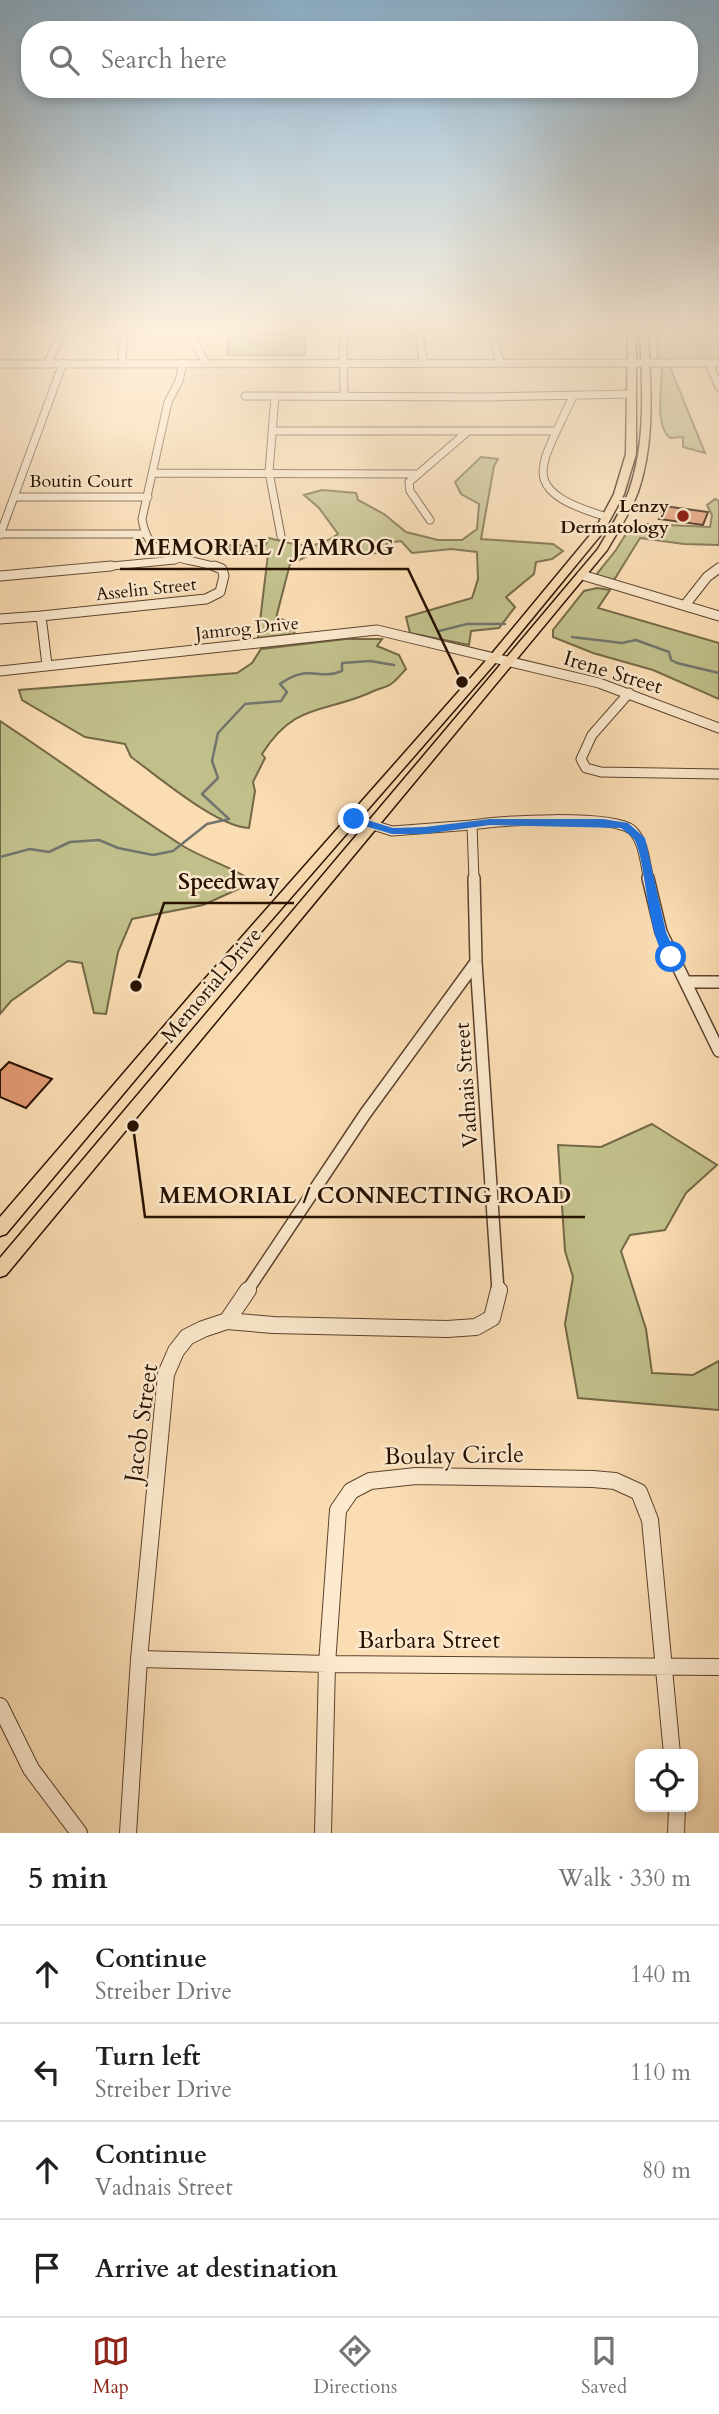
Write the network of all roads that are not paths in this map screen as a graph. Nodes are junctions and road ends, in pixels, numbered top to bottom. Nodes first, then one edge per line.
1 (45, 416) edge
2 (165, 416) edge
3 (274, 416) edge
4 (564, 416) edge
5 (632, 416) edge
6 (646, 416) edge
7 (273, 431) junction
8 (556, 431) junction
9 (466, 433) junction
10 (269, 472) junction
11 (153, 473) junction
12 (415, 474) junction
13 (15, 497) junction
14 (148, 497) junction
15 (607, 517) junction
16 (430, 520) dead end
17 (1, 534) edge
18 (142, 534) junction
19 (281, 536) dead end
20 (181, 559) junction
21 (719, 568) edge
22 (582, 575) junction
23 (0, 576) edge
24 (685, 606) junction
25 (41, 616) junction
26 (719, 616) edge
27 (0, 619) edge
28 (494, 658) junction
29 (509, 662) junction
30 (47, 665) junction
31 (0, 671) edge
32 (629, 693) junction
33 (719, 728) edge
34 (719, 774) edge
35 (354, 819) junction
36 (373, 825) junction
37 (472, 825) junction
38 (476, 961) junction
39 (686, 982) junction
40 (719, 982) edge
41 (719, 1051) edge
42 (19, 1206) junction
43 (47, 1214) junction
44 (0, 1229) edge
45 (0, 1270) edge
46 (227, 1321) junction
47 (139, 1659) junction
48 (327, 1664) junction
49 (664, 1666) junction
50 (719, 1667) edge
51 (0, 1706) edge
52 (672, 1749) edge
53 (677, 1812) edge
54 (79, 1833) edge
55 (128, 1833) edge
56 (323, 1833) edge
57 (676, 1833) edge

1 - 13 street
2 - 11 street
3 - 7 street
4 - 8 street
5 - 15 main road, Memorial Drive
6 - 22 main road, Memorial Drive
7 - 9 street
7 - 10 street
8 - 9 street
8 - 15 street
9 - 12 street
10 - 11 street
10 - 12 street
10 - 19 street
11 - 14 street
12 - 16 street
13 - 14 street, Boutin Court
13 - 17 street
14 - 18 street
15 - 28 main road, Memorial Drive
17 - 18 street
18 - 20 street, Asselin Street
20 - 23 street
20 - 25 street, Asselin Street
21 - 24 street
22 - 24 street
22 - 29 main road, Memorial Drive
24 - 26 street
25 - 27 street
25 - 30 street
28 - 29 street, Irene Street
28 - 30 street, Jamrog Drive
28 - 35 main road, Memorial Drive
29 - 32 street, Irene Street
29 - 36 main road, Memorial Drive
30 - 31 street, Jamrog Drive
32 - 33 street, Irene Street
32 - 34 street
35 - 36 street
35 - 42 main road, Memorial Drive
36 - 37 street
36 - 43 main road, Memorial Drive
37 - 38 street, Vadnais Street
37 - 39 street
38 - 46 street
38 - 46 street, Vadnais Street
39 - 40 street
39 - 41 street
42 - 43 main road
42 - 44 main road, Memorial Drive
43 - 45 main road, Memorial Drive
46 - 47 street, Jacob Street
47 - 48 street, Barbara Street
47 - 55 street, Jacob Street
48 - 49 street, Barbara Street
48 - 49 street, Boulay Circle
48 - 56 street, Boulay Circle
49 - 50 street, Barbara Street
49 - 52 street, Boulay Circle
51 - 54 street
53 - 57 street

